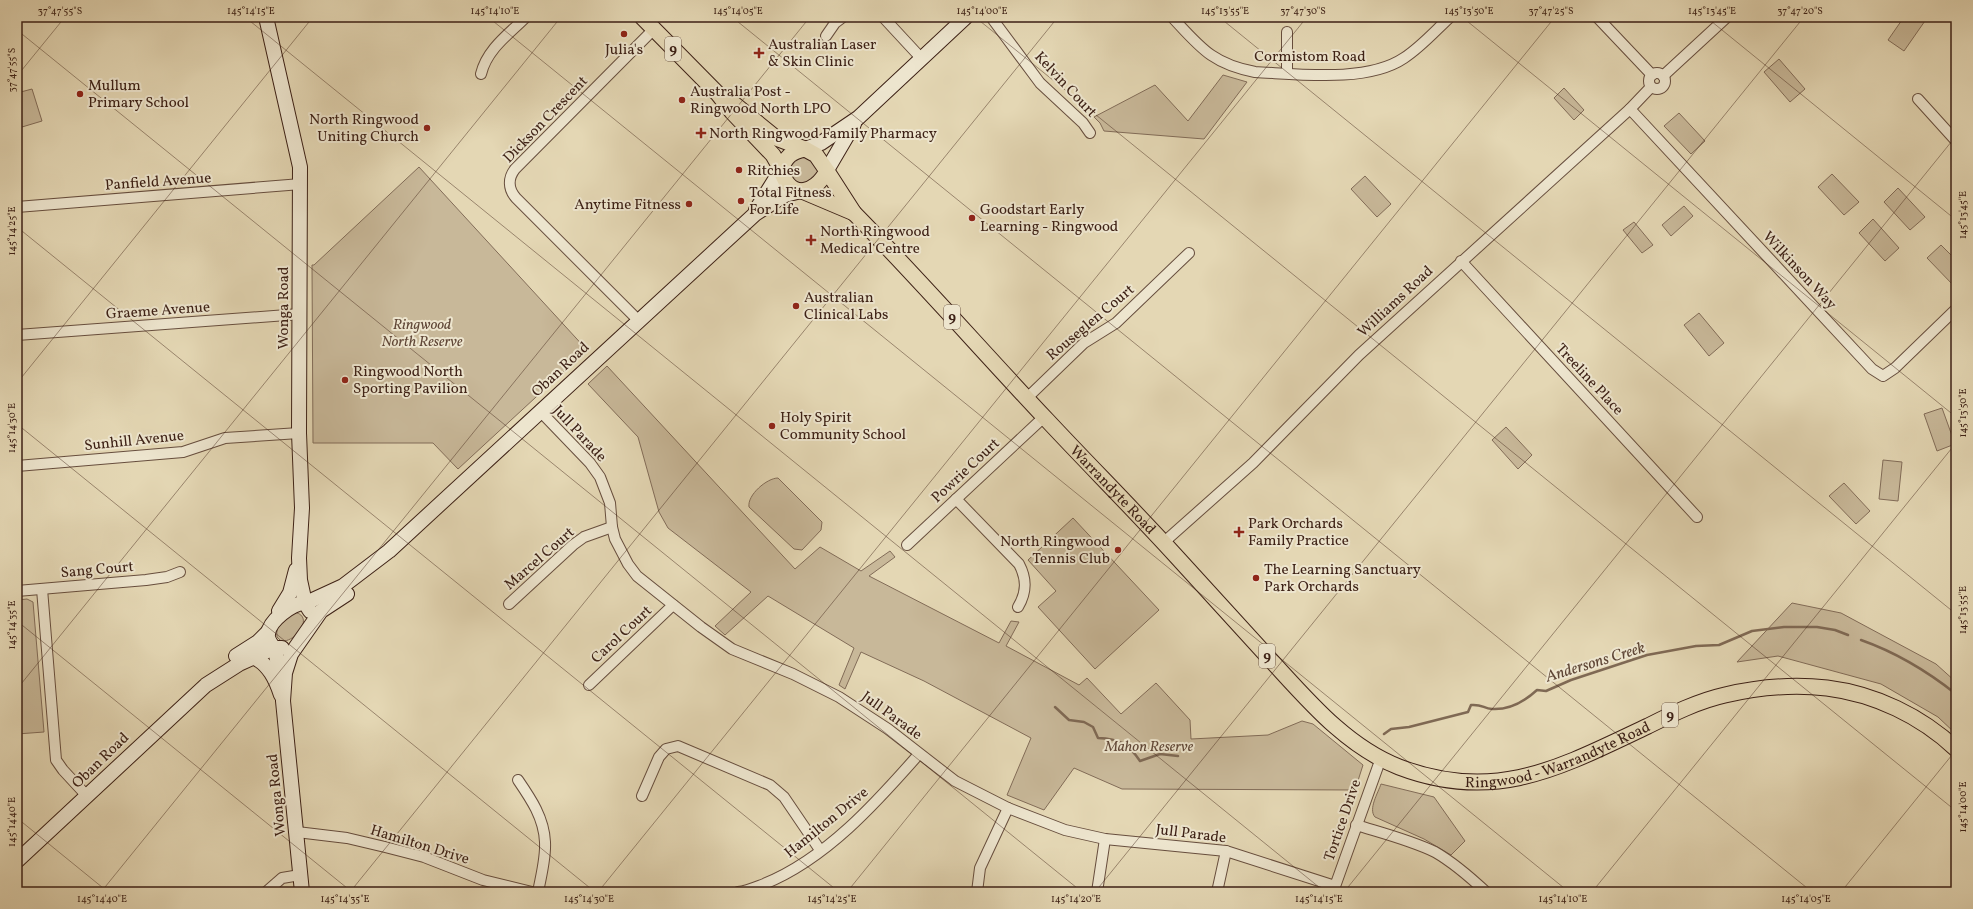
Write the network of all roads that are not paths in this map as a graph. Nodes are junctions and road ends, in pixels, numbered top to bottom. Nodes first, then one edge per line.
1 (266, 17) edge
2 (526, 17) edge
3 (642, 17) edge
4 (843, 17) edge
5 (883, 17) edge
6 (966, 17) edge
7 (991, 17) edge
8 (1172, 17) edge
9 (1450, 17) edge
10 (1597, 17) edge
11 (1727, 17) edge
12 (654, 29) junction
13 (1287, 32) dead end
14 (826, 36) dead end
15 (921, 58) junction
16 (482, 74) dead end
17 (1287, 74) junction
18 (1652, 75) junction
19 (1663, 76) junction
20 (1651, 87) junction
21 (718, 94) junction
22 (1918, 99) dead end
23 (1630, 109) junction
24 (858, 118) junction
25 (1090, 133) dead end
26 (1956, 141) edge
27 (805, 149) junction
28 (781, 169) junction
29 (827, 171) junction
30 (301, 184) junction
31 (802, 191) junction
32 (17, 207) edge
33 (854, 213) junction
34 (755, 214) junction
35 (1189, 253) dead end
36 (1461, 261) junction
37 (1956, 309) edge
38 (300, 314) junction
39 (638, 320) junction
40 (17, 335) edge
41 (1027, 398) junction
42 (540, 411) junction
43 (1044, 416) junction
44 (299, 433) junction
45 (17, 466) edge
46 (956, 499) junction
47 (1697, 517) dead end
48 (612, 527) junction
49 (1163, 542) junction
50 (907, 545) dead end
51 (389, 550) junction
52 (300, 560) junction
53 (180, 572) dead end
54 (42, 589) junction
55 (17, 591) edge
56 (324, 596) junction
57 (306, 603) junction
58 (509, 604) dead end
59 (673, 605) junction
60 (1018, 607) dead end
61 (311, 626) junction
62 (268, 631) junction
63 (274, 648) junction
64 (253, 657) junction
65 (206, 685) junction
66 (589, 685) dead end
67 (283, 698) junction
68 (1956, 749) edge
69 (919, 754) junction
70 (1381, 758) junction
71 (518, 780) dead end
72 (87, 796) junction
73 (642, 796) dead end
74 (1008, 808) junction
75 (1356, 825) junction
76 (297, 832) junction
77 (1105, 839) junction
78 (820, 850) junction
79 (1226, 851) junction
80 (17, 861) edge
81 (300, 875) junction
82 (1334, 889) edge
83 (266, 892) edge
84 (302, 892) edge
85 (532, 892) edge
86 (538, 892) edge
87 (743, 892) edge
88 (977, 892) edge
89 (1097, 892) edge
90 (1217, 892) edge
91 (1486, 892) edge

1 - 30 main road, Wonga Road
2 - 16 street
3 - 12 main road, 9
4 - 14 street
5 - 15 street
6 - 15 main road
7 - 25 street, Kelvin Court
8 - 17 street, Cormistom Road
9 - 17 street, Cormistom Road
10 - 18 street
11 - 19 street
12 - 21 main road, 9
12 - 39 street, Dickson Crescent
13 - 17 street
15 - 24 main road
18 - 19 street
18 - 20 street
19 - 20 street
20 - 23 street, Williams Road
21 - 27 main road, 9
21 - 28 main road, 9
22 - 26 street
23 - 36 street, Williams Road
23 - 37 street, Wilkinson Way
24 - 27 main road
24 - 29 main road
27 - 28 main road
27 - 29 main road, 9
28 - 31 main road, 9
28 - 34 main road, Oban Road
29 - 31 main road
29 - 33 main road, Warrandyte Road / 9
30 - 32 street, Panfield Avenue
30 - 38 main road, Wonga Road
31 - 33 main road, Warrandyte Road / 9
31 - 34 main road, Oban Road
33 - 41 main road, Warrandyte Road / 9
34 - 39 main road, Oban Road
35 - 41 street, Rouseglen Court
36 - 47 street, Treeline Place
36 - 49 street, Williams Road
38 - 40 street, Graeme Avenue
38 - 44 main road, Wonga Road
39 - 42 main road, Oban Road
41 - 43 main road, Warrandyte Road / 9
42 - 48 street, Jull Parade
42 - 51 main road, Oban Road
43 - 46 street, Powrie Court
43 - 49 main road, Warrandyte Road / 9
44 - 45 street, Sunhill Avenue
44 - 52 main road, Wonga Road
46 - 50 street, Powrie Court
46 - 60 street
48 - 58 street, Marcel Court
48 - 59 street, Jull Parade
49 - 70 main road, Warrandyte Road / 9
51 - 56 main road, Oban Road
51 - 61 main road, Oban Road
52 - 56 main road
52 - 57 main road, Wonga Road
52 - 62 main road
53 - 54 street, Sang Court
54 - 55 street, Sang Court
54 - 72 street
56 - 57 main road, Oban Road
57 - 61 main road, Wonga Road
57 - 62 main road, Oban Road
59 - 66 street, Carol Court
59 - 69 street, Jull Parade
61 - 63 main road, Oban Road
61 - 67 main road
62 - 63 main road
62 - 65 main road, Oban Road
63 - 64 main road, Oban Road
63 - 67 main road
64 - 65 main road, Oban Road
64 - 67 main road
65 - 72 main road, Oban Road
67 - 76 main road, Wonga Road
68 - 70 main road, Ringwood - Warrandyte Road / 9
69 - 74 street, Jull Parade
69 - 78 street, Hamilton Drive
70 - 75 street, Tortice Drive
71 - 86 street
72 - 80 main road, Oban Road
73 - 78 street
74 - 77 street, Jull Parade
74 - 88 street
75 - 82 street, Tortice Drive
75 - 91 street
76 - 81 main road, Wonga Road
76 - 85 street, Hamilton Drive
77 - 79 street, Jull Parade
77 - 89 street
78 - 87 street, Hamilton Drive
79 - 82 street, Jull Parade
79 - 90 street
81 - 83 street
81 - 84 main road, Wonga Road

